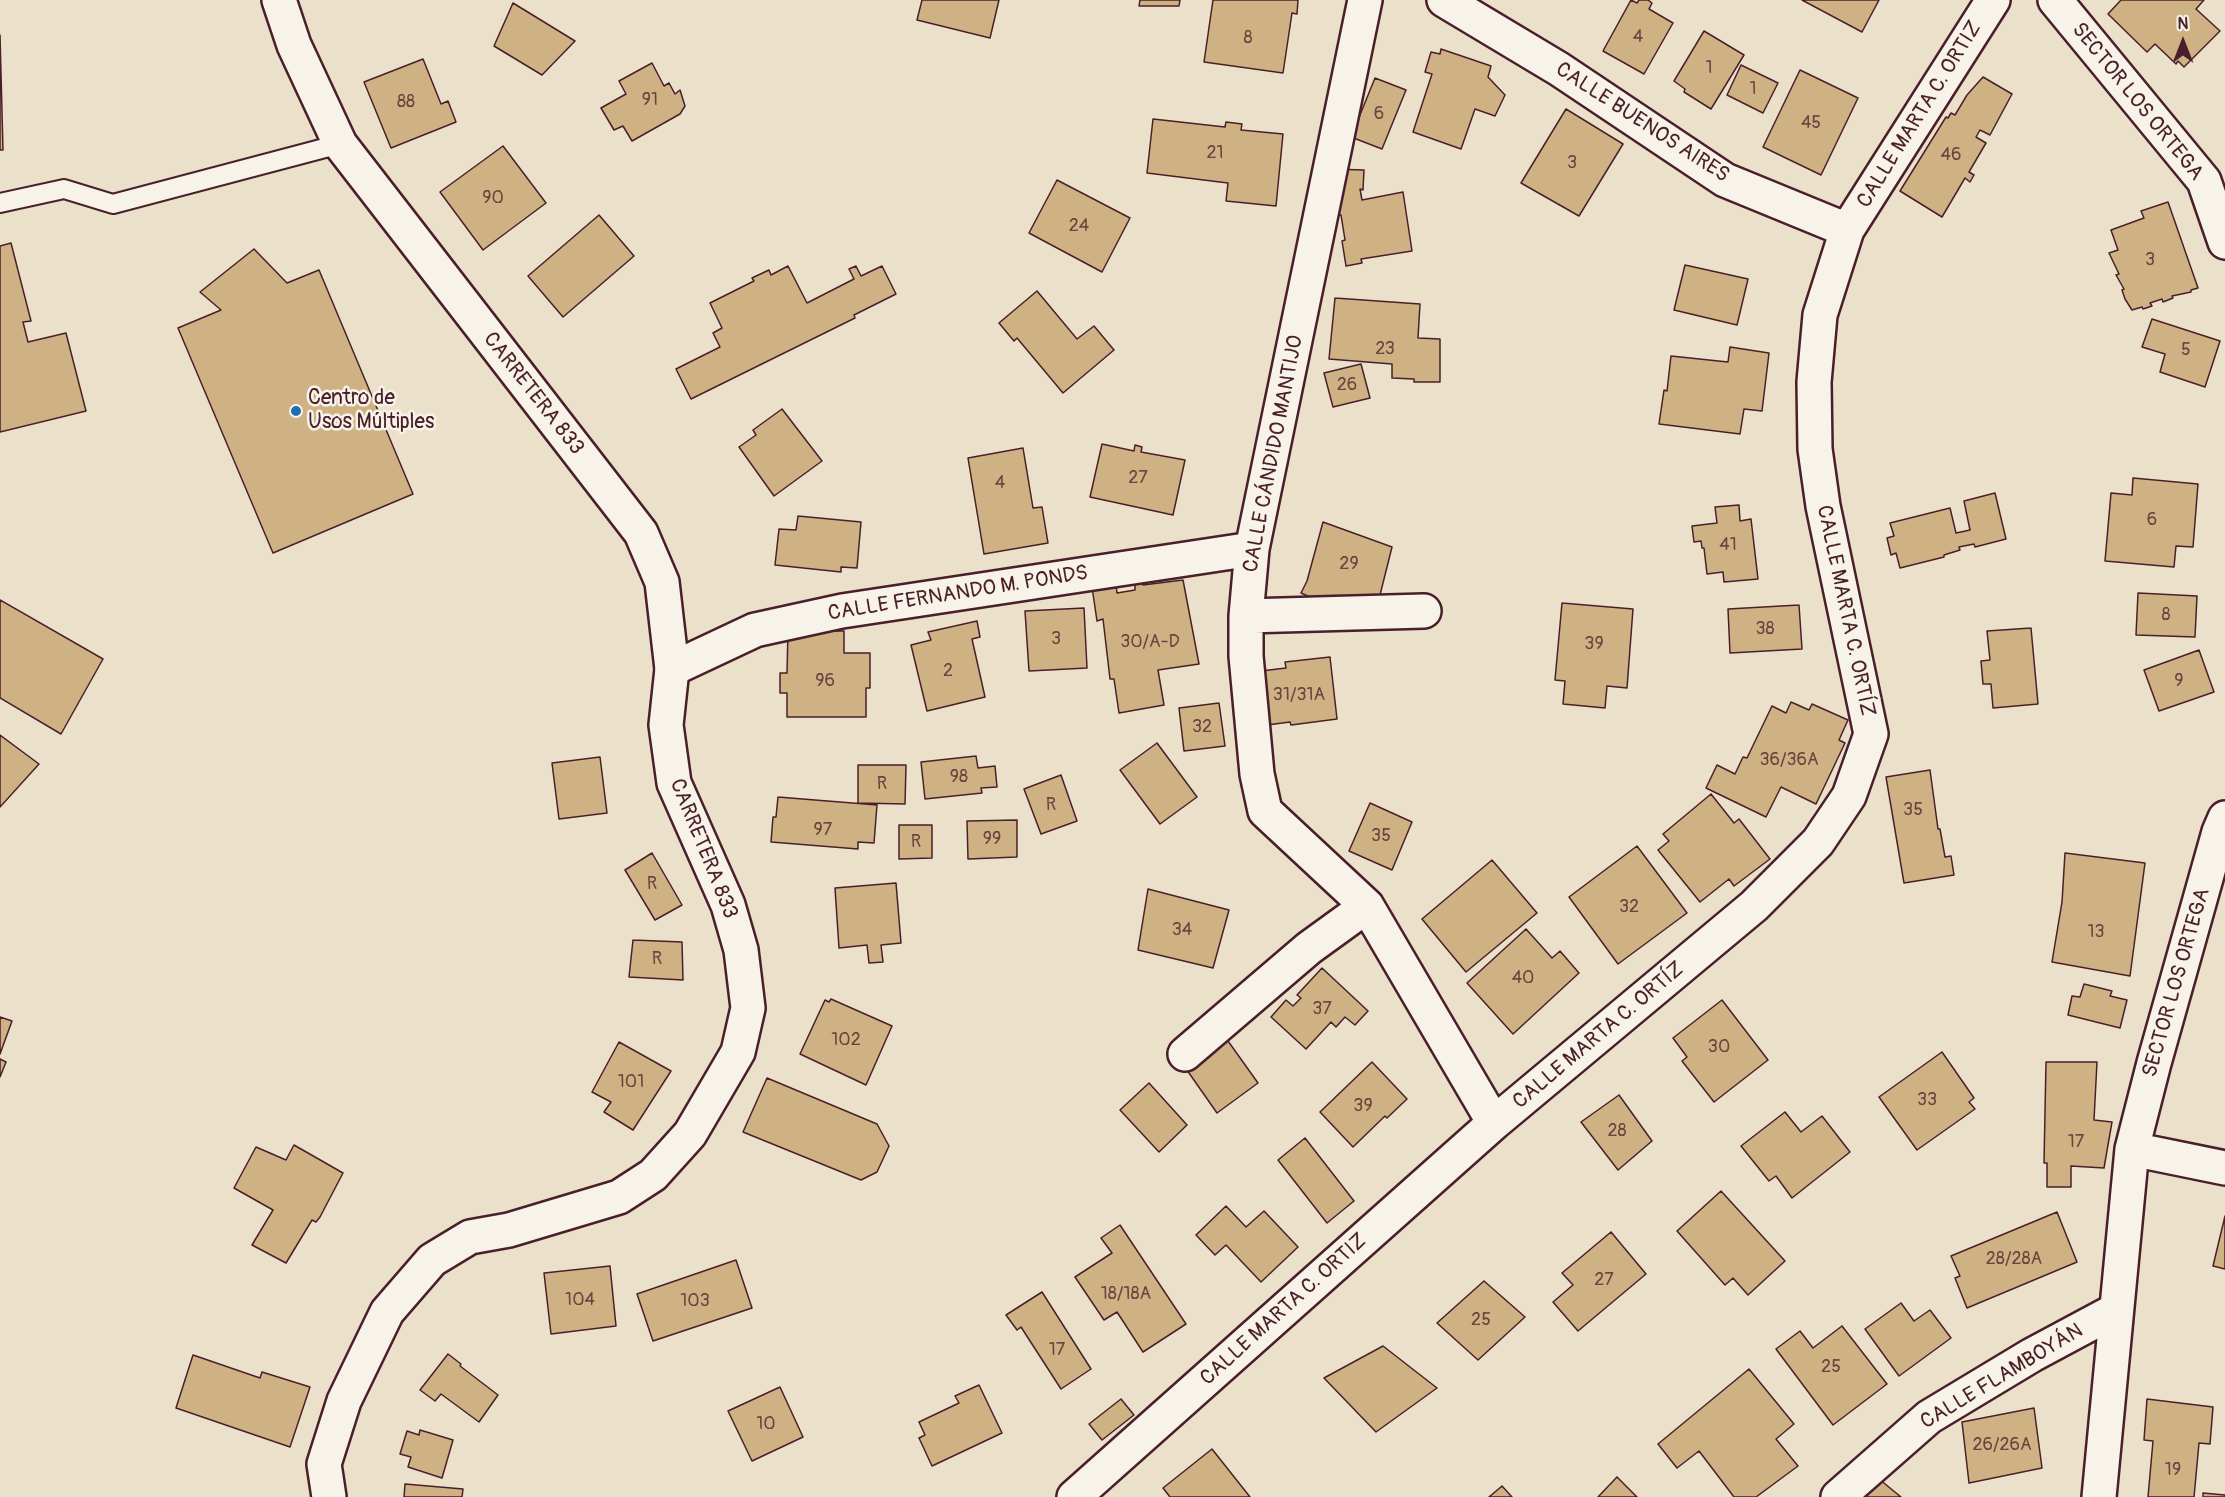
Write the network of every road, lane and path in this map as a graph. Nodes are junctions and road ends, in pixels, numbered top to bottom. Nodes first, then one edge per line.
1 (279, 0) edge
2 (1365, 0) edge
3 (1444, 0) edge
4 (1993, 0) edge
5 (2055, 0) edge
6 (340, 144) junction
7 (0, 203) edge
8 (1847, 230) junction
9 (2225, 242) edge
10 (1252, 549) junction
11 (1424, 611) dead end
12 (1246, 616) junction
13 (672, 669) junction
14 (2225, 818) edge
15 (1367, 906) junction
16 (1185, 1054) dead end
17 (1494, 1123) junction
18 (2132, 1149) junction
19 (2225, 1168) edge
20 (2116, 1310) junction
21 (329, 1497) edge
22 (1074, 1497) edge
23 (1838, 1497) edge
24 (2099, 1497) edge

1 - 6 street, CARRETERA 833
2 - 10 street, CALLE CÁNDIDO MANTIJO
3 - 8 street, CALLE BUENOS AIRES
4 - 8 street, CALLE MARTA C. ORTIZ
5 - 9 street, SECTOR LOS ORTEGA
6 - 7 lane
6 - 13 street, CARRETERA 833
8 - 17 street, CALLE MARTA C. ORTÍZ
10 - 12 street, CALLE CÁNDIDO MANTIJO
10 - 13 street, CALLE FERNANDO M. PONDS
11 - 12 street
12 - 15 street, CALLE CÁNDIDO MANTIJO
13 - 21 street, CARRETERA 833
14 - 18 street, SECTOR LOS ORTEGA
15 - 16 street
15 - 17 street, CALLE CÁNDIDO MANTIJO
17 - 22 street, CALLE MARTA C. ORTIZ
18 - 19 street
18 - 20 street, SECTOR LOS ORTEGA
20 - 23 street, CALLE FLAMBOYÁN
20 - 24 street, SECTOR LOS ORTEGA

